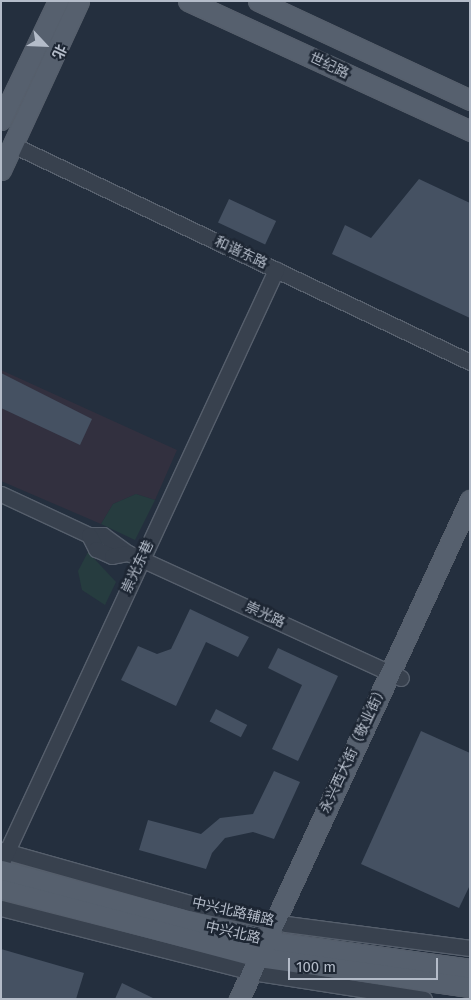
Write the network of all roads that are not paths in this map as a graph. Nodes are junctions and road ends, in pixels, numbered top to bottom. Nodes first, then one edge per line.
1 (58, 1) edge
2 (79, 1) edge
3 (188, 1) edge
4 (258, 1) edge
5 (470, 100) edge
6 (1, 120) edge
7 (470, 131) edge
8 (13, 145) junction
9 (1, 170) edge
10 (276, 270) junction
11 (470, 362) edge
12 (1, 494) edge
13 (470, 500) edge
14 (470, 532) edge
15 (135, 556) junction
16 (395, 675) junction
17 (3, 855) edge
18 (1, 870) edge
19 (1, 889) edge
20 (1, 908) edge
21 (280, 923) junction
22 (470, 948) edge
23 (264, 958) junction
24 (470, 968) edge
25 (470, 987) edge
26 (239, 999) edge
27 (252, 999) edge
28 (424, 999) edge

1 - 6 main road
2 - 8 main road
3 - 7 main road, 世纪路
4 - 5 main road, 世纪路
8 - 9 main road
8 - 10 street, 和谐东路
10 - 11 street, 和谐东路
10 - 15 street, 崇光东巷
12 - 15 street, 崇光路
13 - 16 main road, 永兴西大街（敬业街）
14 - 16 main road, 永兴西大街（敬业街）
15 - 16 street, 崇光路
15 - 17 street, 崇光东巷
16 - 21 main road, 永兴西大街（敬业街）
17 - 21 street, 中兴北路辅路
18 - 23 main road, 中兴北路
19 - 23 main road, 中兴北路
20 - 23 street
21 - 22 street, 中兴北路辅路
21 - 23 main road, 永兴西大街（敬业街）
23 - 24 main road, 中兴北路
23 - 25 main road, 中兴北路
23 - 26 main road, 永兴西大街（敬业街）
23 - 27 main road, 永兴西大街（敬业街）
23 - 28 street

